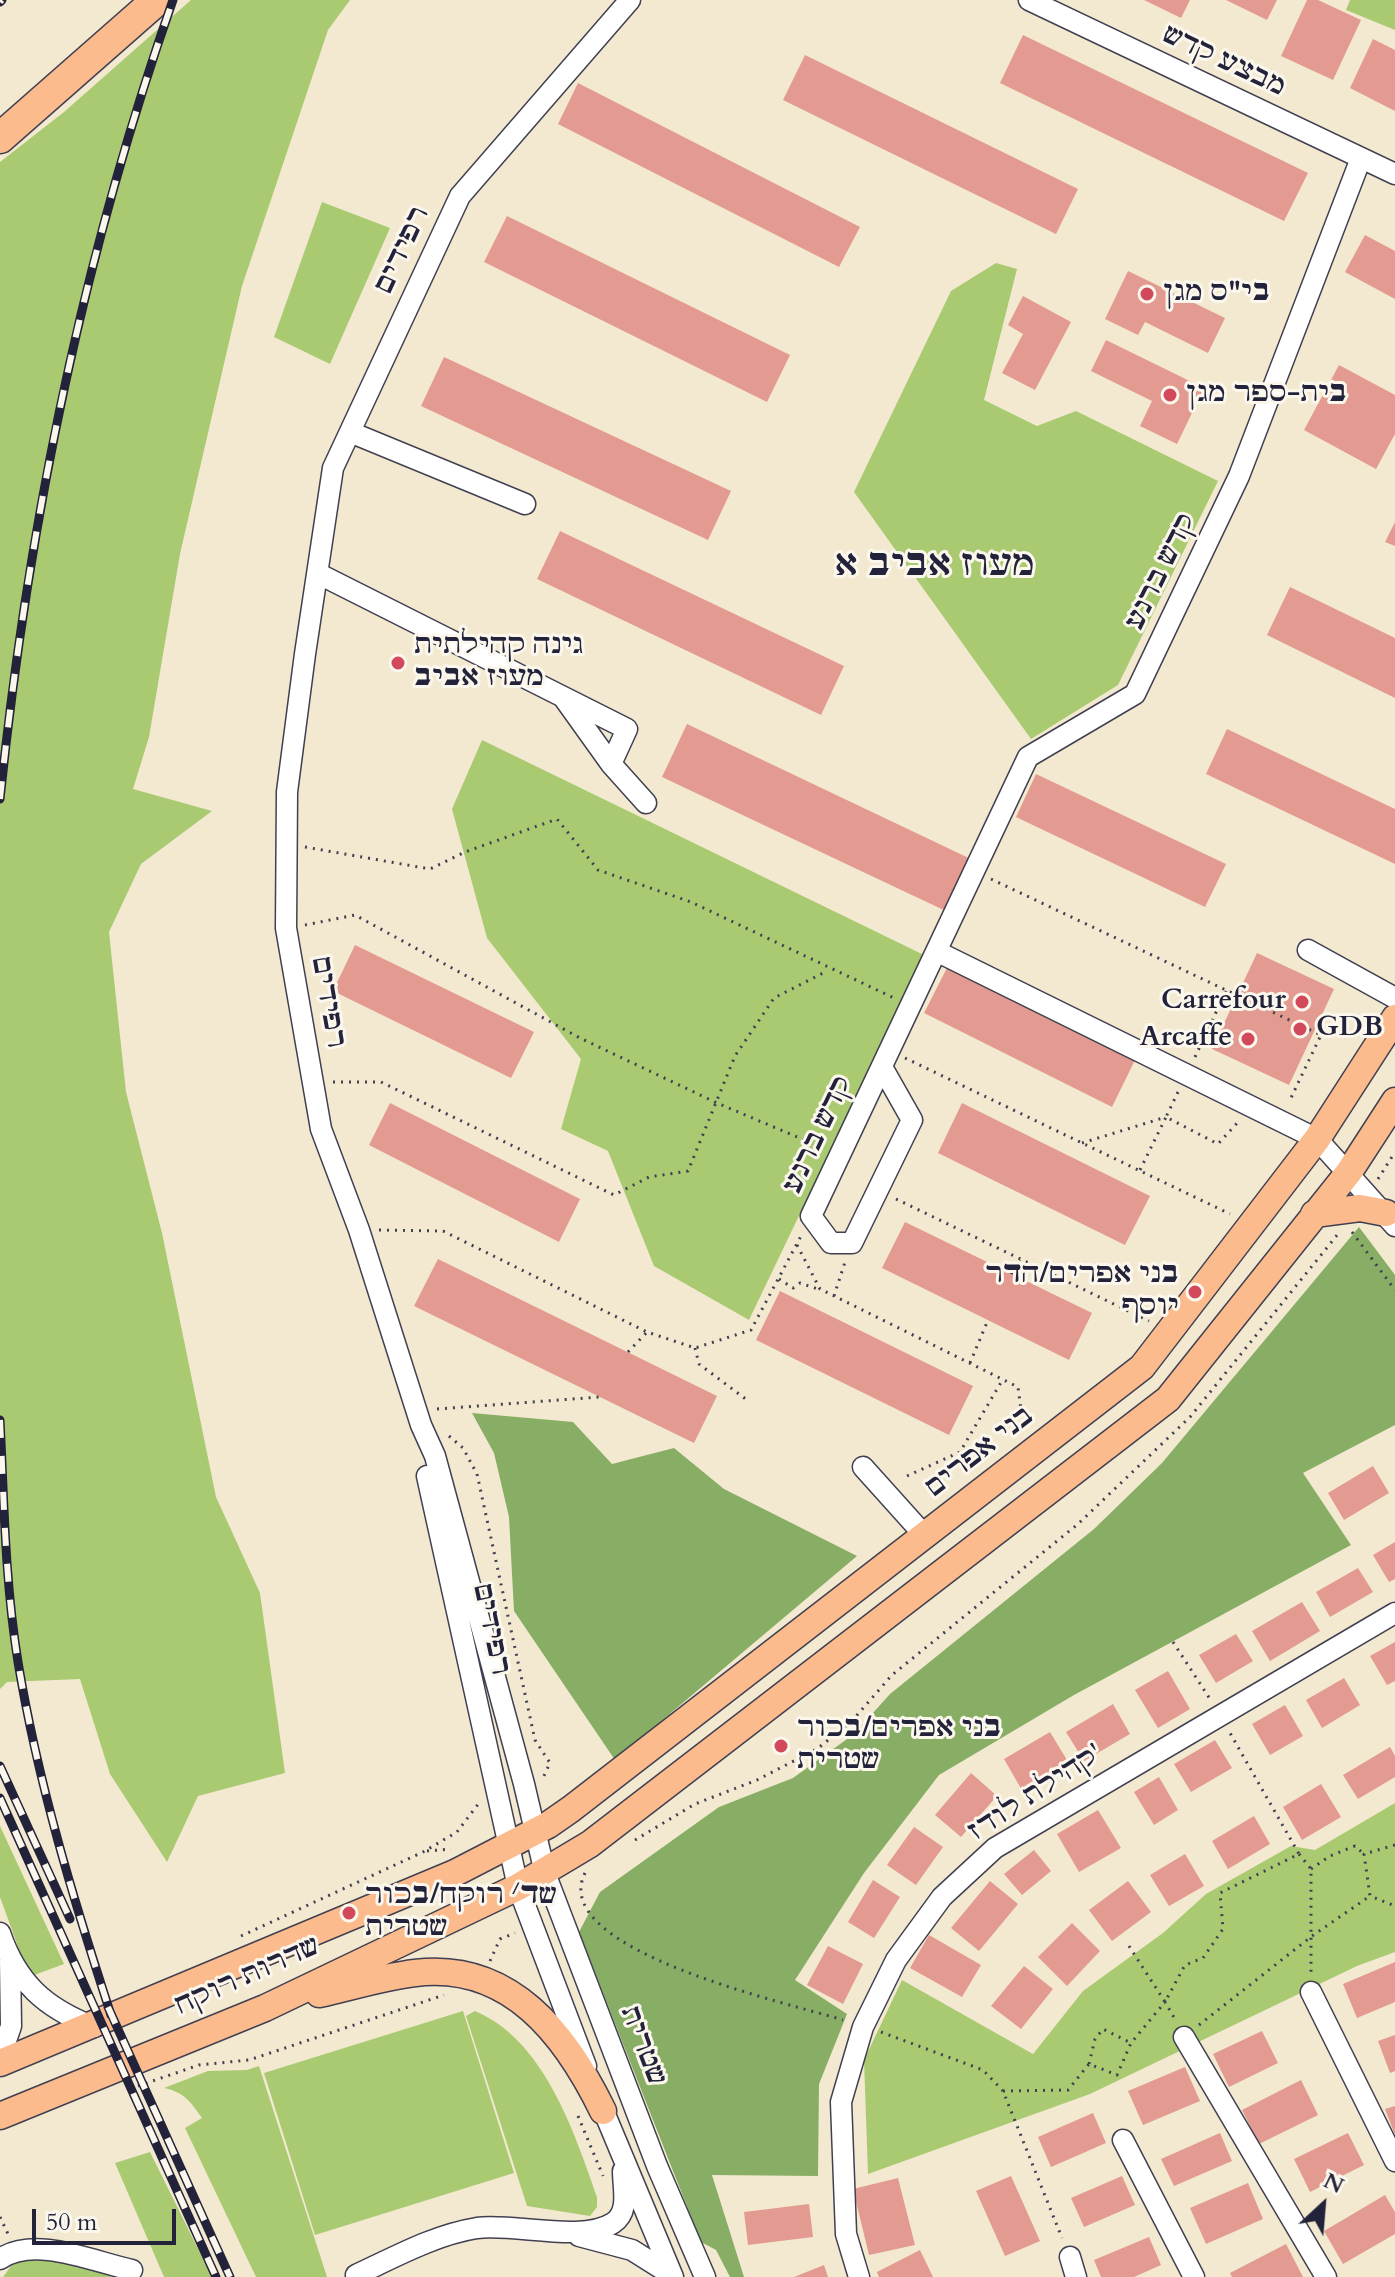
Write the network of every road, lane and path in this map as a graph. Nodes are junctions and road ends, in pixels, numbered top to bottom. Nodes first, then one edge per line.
1 (157, 0) edge
2 (630, 0) edge
3 (1029, 0) edge
4 (0, 138) edge
5 (1361, 158) junction
6 (1395, 174) edge
7 (350, 432) junction
8 (525, 504) dead end
9 (319, 574) junction
10 (563, 697) junction
11 (611, 764) junction
12 (646, 803) dead end
13 (286, 843) junction
14 (974, 872) junction
15 (286, 928) junction
16 (1308, 950) dead end
17 (938, 952) junction
18 (828, 970) junction
19 (1226, 990) junction
20 (1395, 998) edge
21 (912, 1007) junction
22 (1395, 1018) edge
23 (886, 1059) junction
24 (1187, 1075) junction
25 (313, 1082) junction
26 (1395, 1101) edge
27 (717, 1103) junction
28 (1253, 1107) junction
29 (1166, 1117) junction
30 (1280, 1120) junction
31 (1317, 1139) junction
32 (1082, 1143) junction
33 (1395, 1152) edge
34 (840, 1156) junction
35 (1140, 1171) junction
36 (1349, 1172) junction
37 (878, 1190) junction
38 (1383, 1211) edge
39 (1314, 1214) junction
40 (811, 1216) junction
41 (1251, 1224) junction
42 (359, 1230) junction
43 (852, 1243) junction
44 (797, 1245) junction
45 (1021, 1258) junction
46 (1011, 1274) dead end
47 (779, 1279) junction
48 (820, 1289) junction
49 (1395, 1290) edge
50 (834, 1296) junction
51 (988, 1320) dead end
52 (1170, 1331) junction
53 (647, 1332) junction
54 (695, 1348) junction
55 (628, 1352) dead end
56 (970, 1363) junction
57 (1003, 1379) junction
58 (600, 1397) dead end
59 (747, 1400) dead end
60 (430, 1423) junction
61 (445, 1432) dead end
62 (1055, 1435) junction
63 (863, 1467) dead end
64 (907, 1476) dead end
65 (925, 1536) junction
66 (1395, 1613) edge
67 (1173, 1642) dead end
68 (1220, 1715) junction
69 (524, 1784) junction
70 (497, 1790) junction
71 (534, 1832) junction
72 (510, 1844) junction
73 (1395, 1845) edge
74 (625, 1846) dead end
75 (1299, 1854) junction
76 (1364, 1854) junction
77 (1311, 1869) junction
78 (587, 1871) dead end
79 (545, 1873) junction
80 (518, 1887) junction
81 (1370, 1896) junction
82 (1395, 1906) edge
83 (0, 1933) edge
84 (1312, 1936) junction
85 (234, 1939) dead end
86 (1129, 1946) dead end
87 (10, 1961) junction
88 (452, 1992) dead end
89 (1311, 1992) joint
90 (1165, 2002) junction
91 (265, 2008) junction
92 (94, 2027) junction
93 (863, 2027) junction
94 (1184, 2037) junction
95 (1131, 2043) junction
96 (0, 2061) edge
97 (1089, 2064) junction
98 (133, 2088) dead end
99 (1003, 2091) junction
100 (575, 2109) dead end
101 (603, 2111) junction
102 (0, 2116) edge
103 (1123, 2140) dead end
104 (622, 2159) junction
105 (1395, 2161) edge
106 (605, 2182) dead end
107 (556, 2230) junction
108 (0, 2259) edge
109 (1073, 2267) edge
110 (132, 2270) dead end
111 (356, 2275) edge
112 (672, 2276) edge
113 (705, 2277) edge
114 (859, 2277) edge
115 (1194, 2277) edge
116 (1326, 2277) edge

1 - 4 highway
2 - 7 street, רפידים
3 - 5 street, מבצע קדש
5 - 6 street, מבצע קדש
5 - 14 street, קדש ברנע
7 - 8 street
7 - 9 street, רפידים
9 - 10 street
9 - 13 street, רפידים
10 - 11 street
10 - 11 street
11 - 12 street
13 - 15 street, רפידים
13 - 18 path
14 - 17 street, קדש ברנע
14 - 19 path
15 - 25 street, רפידים
15 - 27 path
16 - 20 street
17 - 21 street, קדש ברנע
17 - 24 street
18 - 21 path
18 - 27 path
19 - 24 path
19 - 30 path
21 - 23 street, קדש ברנע
22 - 31 main road, בני אפרים
23 - 32 path
23 - 34 street, קדש ברנע
23 - 37 street, קדש ברנע
24 - 28 street
24 - 29 path
25 - 27 path
25 - 42 street, רפידים
26 - 36 main road
27 - 34 path
28 - 29 path
28 - 30 street
29 - 32 path
29 - 35 path
30 - 31 street
31 - 36 street
31 - 41 main road, בני אפרים
32 - 35 path
33 - 38 path
34 - 40 street, קדש ברנע
35 - 41 path
36 - 38 street
36 - 39 main road
37 - 43 street, קדש ברנע
37 - 45 path
38 - 39 main road
39 - 79 main road
40 - 43 street, קדש ברנע
40 - 44 path
41 - 52 main road, בני אפרים
42 - 53 path
42 - 60 street, רפידים
43 - 50 path
44 - 47 path
44 - 48 path
45 - 46 path
45 - 52 path
47 - 48 path
47 - 54 path
48 - 50 path
49 - 74 path
50 - 56 path
51 - 56 path
52 - 62 main road, בני אפרים
53 - 54 path
53 - 55 path
54 - 59 path
56 - 57 path
57 - 62 path
57 - 64 path
58 - 60 path
60 - 69 street, רפידים
60 - 70 street, רפידים
61 - 69 path
62 - 65 main road, בני אפרים
63 - 65 street
65 - 71 main road, בני אפרים
66 - 68 street, קהילת לודז'
67 - 68 path
68 - 75 path
68 - 93 street, קהילת לודז'
69 - 71 street, רפידים
70 - 72 street, רפידים
70 - 85 path
71 - 72 main road, בני אפרים
71 - 79 street, שטרית
72 - 80 street
72 - 92 main road, שדרות רוקח
73 - 76 path
75 - 77 path
75 - 90 path
76 - 77 path
76 - 81 path
77 - 84 path
78 - 93 path
79 - 80 main road
79 - 113 street, שטרית
80 - 91 main road, שדרות רוקח
80 - 101 street
81 - 82 path
81 - 84 path
83 - 87 street
84 - 89 path
84 - 94 path
86 - 90 path
87 - 92 street
87 - 96 street
88 - 98 path
89 - 105 street
90 - 94 path
90 - 95 path
91 - 101 main road
91 - 102 main road, שדרות רוקח
92 - 96 main road, שדרות רוקח
93 - 99 path
93 - 114 street, קהילת לודז'
94 - 116 street
95 - 97 path
95 - 97 path
97 - 99 path
99 - 109 path
100 - 106 path
101 - 104 street
103 - 115 street
104 - 107 street
104 - 112 street
107 - 111 street
107 - 112 street
108 - 110 street

